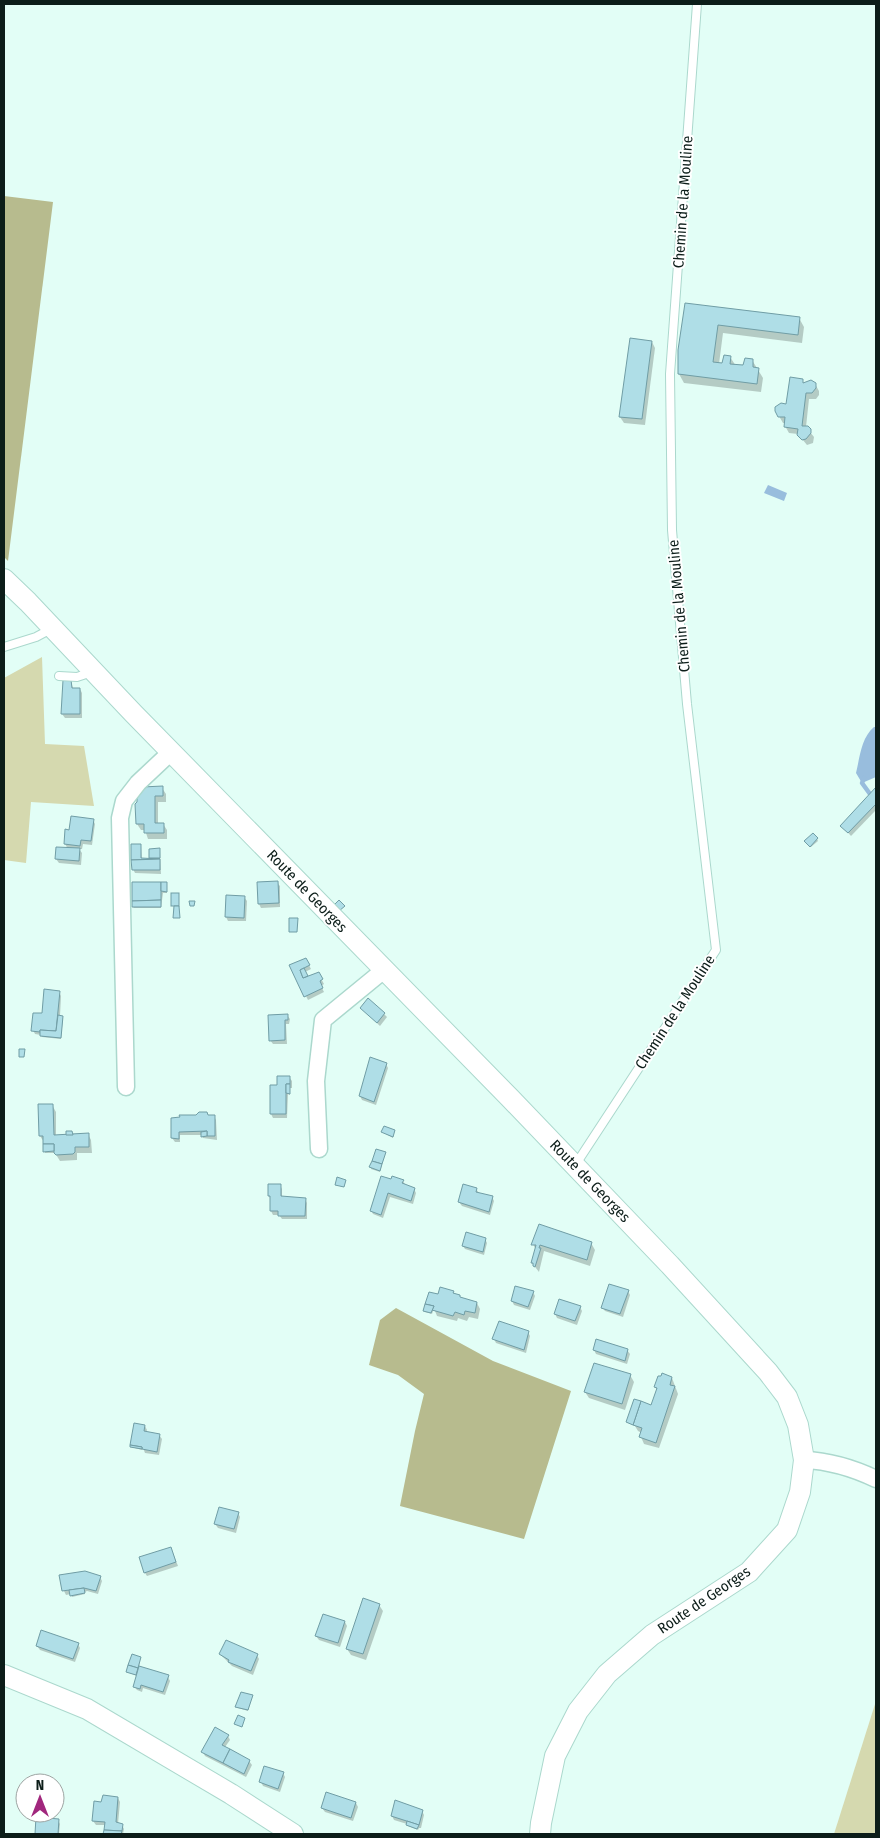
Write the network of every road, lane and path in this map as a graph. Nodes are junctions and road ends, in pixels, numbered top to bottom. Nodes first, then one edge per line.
1 (698, 4) edge
2 (4, 579) edge
3 (52, 628) junction
4 (4, 647) edge
5 (94, 671) junction
6 (59, 676) dead end
7 (171, 752) junction
8 (384, 970) junction
9 (126, 1087) dead end
10 (319, 1149) dead end
11 (575, 1166) junction
12 (804, 1460) junction
13 (876, 1479) edge
14 (4, 1675) edge
15 (293, 1834) edge
16 (540, 1834) edge

1 - 11 lane, Chemin de la Mouline
2 - 3 street, Route de Georges
3 - 4 lane
3 - 5 street, Route de Georges
5 - 6 lane
5 - 7 street, Route de Georges
7 - 8 street, Route de Georges
7 - 9 street
8 - 10 street
8 - 11 street, Route de Georges
11 - 12 street, Route de Georges
12 - 13 street
12 - 16 street, Route de Georges
14 - 15 street

